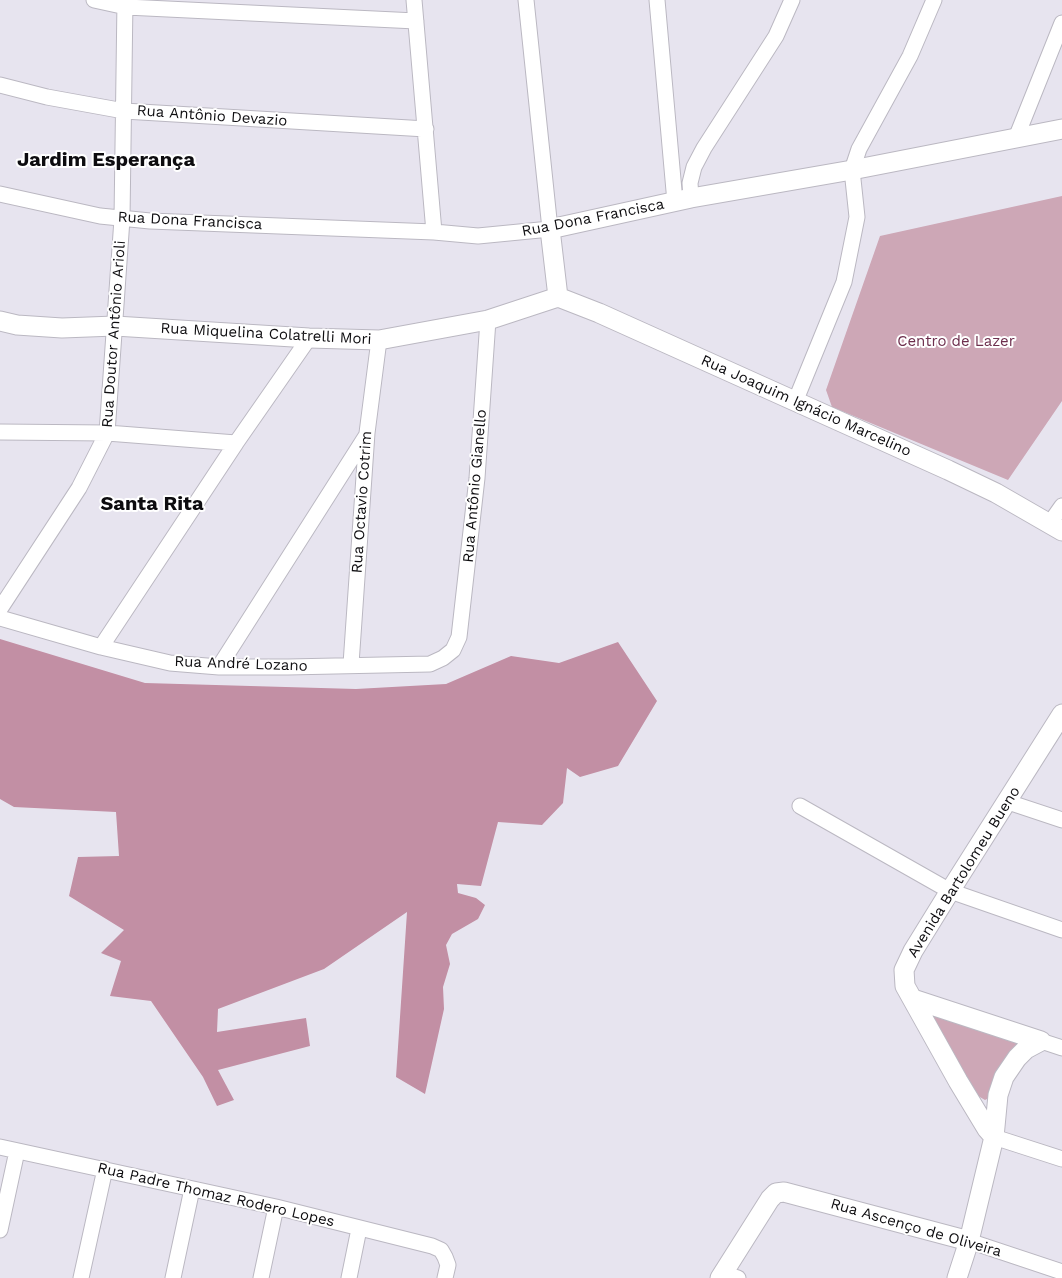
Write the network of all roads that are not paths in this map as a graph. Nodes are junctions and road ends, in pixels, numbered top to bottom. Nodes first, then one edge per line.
1 (94, 0) edge
2 (414, 0) edge
3 (526, 0) edge
4 (657, 0) edge
5 (792, 0) edge
6 (934, 0) edge
7 (125, 4) edge
8 (416, 21) junction
9 (1062, 24) edge
10 (0, 85) edge
11 (124, 110) junction
12 (1062, 129) edge
13 (426, 130) junction
14 (1016, 138) junction
15 (852, 170) junction
16 (0, 194) edge
17 (683, 200) junction
18 (122, 219) junction
19 (550, 229) junction
20 (434, 232) junction
21 (558, 297) junction
22 (488, 320) junction
23 (0, 321) edge
24 (115, 326) junction
25 (309, 338) junction
26 (379, 340) junction
27 (795, 402) junction
28 (0, 432) edge
29 (107, 433) junction
30 (367, 433) junction
31 (236, 444) junction
32 (1062, 506) edge
33 (1056, 527) edge
34 (0, 609) edge
35 (0, 618) edge
36 (101, 647) junction
37 (453, 650) joint
38 (351, 664) junction
39 (219, 666) junction
40 (1062, 714) edge
41 (1008, 802) junction
42 (800, 806) dead end
43 (1062, 820) edge
44 (950, 891) junction
45 (1062, 930) edge
46 (913, 999) junction
47 (1041, 1041) junction
48 (1062, 1048) edge
49 (994, 1137) junction
50 (0, 1148) edge
51 (17, 1151) junction
52 (1062, 1159) edge
53 (105, 1169) junction
54 (192, 1189) junction
55 (276, 1207) junction
56 (359, 1229) junction
57 (0, 1230) edge
58 (969, 1241) junction
59 (1062, 1272) edge
60 (727, 1276) edge
61 (81, 1278) edge
62 (173, 1278) edge
63 (261, 1278) edge
64 (349, 1278) edge
65 (445, 1278) edge
66 (957, 1278) edge

1 - 7 street
2 - 8 street
3 - 19 street
4 - 17 street
5 - 17 street
6 - 15 street
7 - 8 street
7 - 11 street, Rua Doutor Antônio Arioli
8 - 13 street
9 - 14 street
10 - 11 street, Rua Antônio Devazio
11 - 13 street, Rua Antônio Devazio
11 - 18 street, Rua Doutor Antônio Arioli
12 - 14 street, Rua Dona Francisca
13 - 20 street
14 - 15 street, Rua Dona Francisca
15 - 17 street, Rua Dona Francisca
15 - 27 street
16 - 18 street, Rua Dona Francisca
17 - 19 street, Rua Dona Francisca
18 - 20 street, Rua Dona Francisca
18 - 24 street, Rua Doutor Antônio Arioli
19 - 20 street, Rua Dona Francisca
19 - 21 street
21 - 22 street, Rua Miquelina Colatrelli Mori
21 - 27 street, Rua Joaquim Ignácio Marcelino
22 - 26 street, Rua Miquelina Colatrelli Mori
22 - 37 street, Rua Antônio Gianello
23 - 24 street, Rua Miquelina Colatrelli Mori
24 - 25 street, Rua Miquelina Colatrelli Mori
24 - 29 street, Rua Doutor Antônio Arioli
25 - 26 street, Rua Miquelina Colatrelli Mori
25 - 31 street
26 - 30 street, Rua Octavio Cotrim
27 - 33 street, Rua Joaquim Ignácio Marcelino
28 - 29 street
29 - 31 street
29 - 34 street, Rua Doutor Antônio Arioli
30 - 38 street, Rua Octavio Cotrim
30 - 39 street
31 - 36 street
32 - 33 street
35 - 36 street, Rua André Lozano
36 - 39 street, Rua André Lozano
37 - 38 street, Rua André Lozano
38 - 39 street, Rua André Lozano
40 - 41 street, Avenida Bartolomeu Bueno
41 - 43 street
41 - 44 street, Avenida Bartolomeu Bueno
42 - 44 street
44 - 45 street
44 - 46 street, Avenida Bartolomeu Bueno
46 - 47 street
46 - 49 street, Avenida Bartolomeu Bueno
47 - 48 street
47 - 49 street
49 - 52 street
49 - 58 street
50 - 51 street, Rua Padre Thomaz Rodero Lopes
51 - 53 street, Rua Padre Thomaz Rodero Lopes
51 - 57 street
53 - 54 street, Rua Padre Thomaz Rodero Lopes
53 - 61 street
54 - 55 street, Rua Padre Thomaz Rodero Lopes
54 - 62 street
55 - 56 street, Rua Padre Thomaz Rodero Lopes
55 - 63 street
56 - 64 street
56 - 65 street, Rua Padre Thomaz Rodero Lopes
58 - 59 street, Rua Ascenço de Oliveira
58 - 60 street, Rua Ascenço de Oliveira
58 - 66 street

